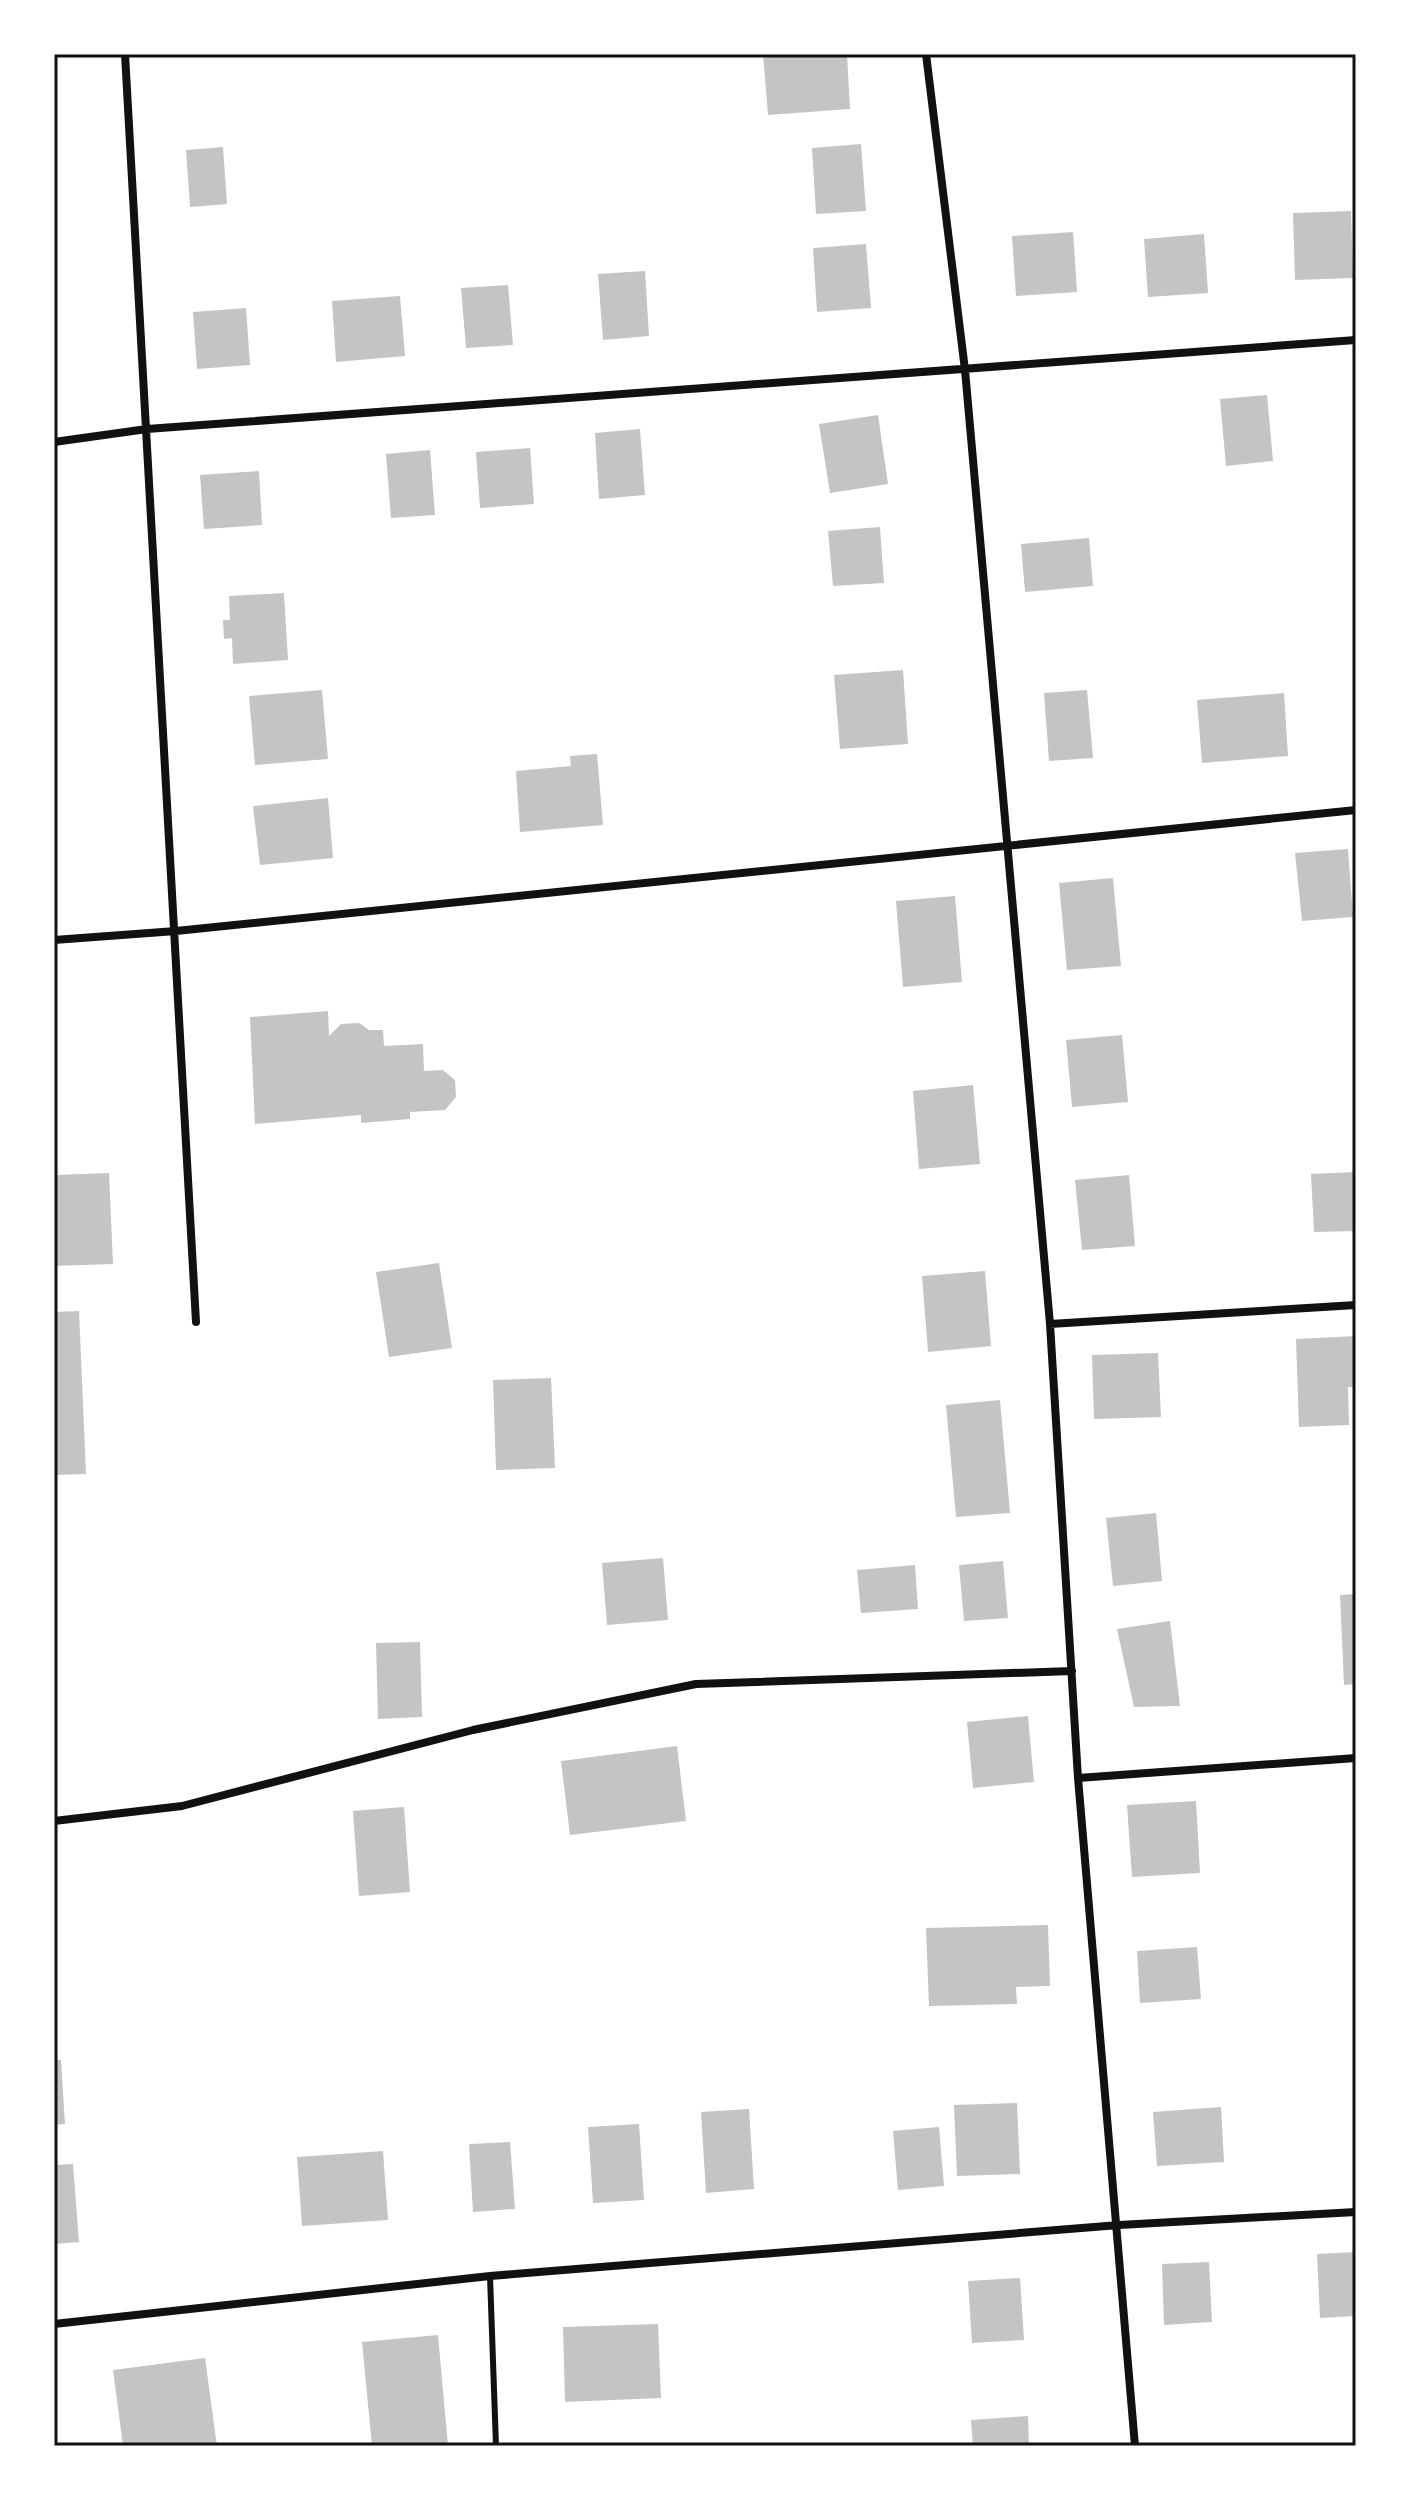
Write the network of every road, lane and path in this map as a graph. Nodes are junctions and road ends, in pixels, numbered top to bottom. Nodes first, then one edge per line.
1 (125, 54) edge
2 (926, 54) edge
3 (1356, 340) edge
4 (965, 370) junction
5 (147, 429) junction
6 (54, 442) edge
7 (1356, 810) edge
8 (1007, 845) junction
9 (176, 931) junction
10 (54, 940) edge
11 (1356, 1305) edge
12 (196, 1322) dead end
13 (1050, 1324) junction
14 (1072, 1671) junction
15 (1356, 1758) edge
16 (1078, 1778) junction
17 (54, 1821) edge
18 (1356, 2212) edge
19 (1119, 2225) junction
20 (490, 2276) junction
21 (54, 2324) edge
22 (496, 2446) edge
23 (1135, 2446) edge

1 - 5 street
2 - 4 street
3 - 4 street
4 - 5 street
4 - 8 street
5 - 6 street
5 - 9 street
7 - 8 street
8 - 9 street
8 - 13 street
9 - 10 street
9 - 12 street
11 - 13 street
13 - 14 street
14 - 16 street
14 - 17 street
15 - 16 street
16 - 19 street
18 - 19 street
19 - 20 street
19 - 23 street
20 - 21 street
20 - 22 lane

